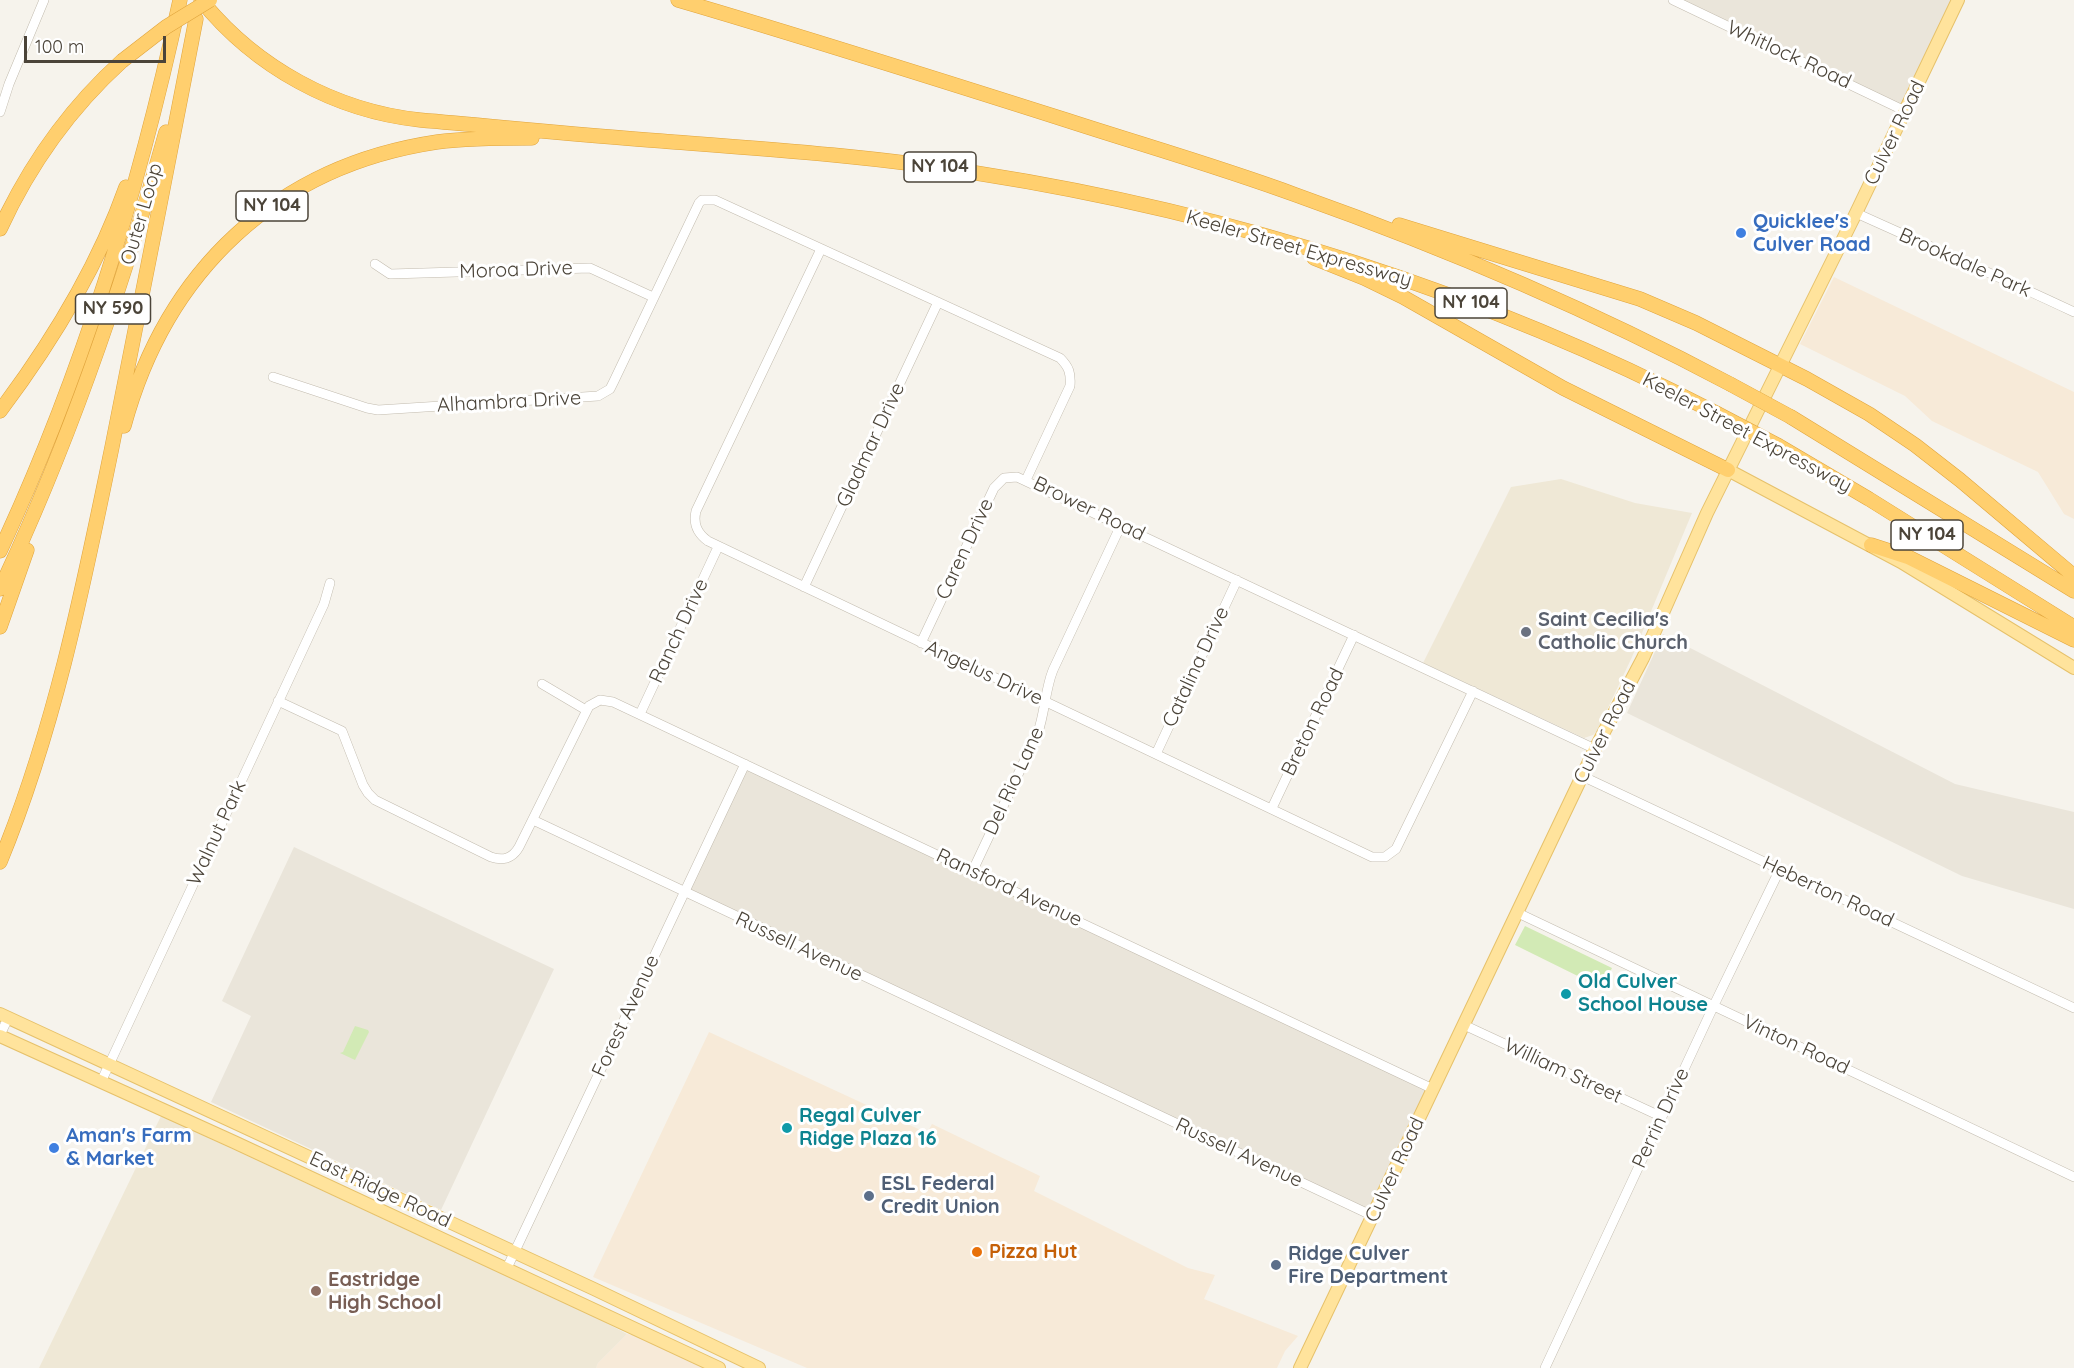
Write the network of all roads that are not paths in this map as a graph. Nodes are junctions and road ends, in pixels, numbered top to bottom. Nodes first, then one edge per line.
1 (44, 0) edge
2 (180, 0) edge
3 (201, 0) edge
4 (210, 0) edge
5 (678, 0) edge
6 (705, 0) edge
7 (1673, 0) edge
8 (1958, 0) edge
9 (196, 20) junction
10 (822, 42) junction
11 (165, 65) junction
12 (1905, 111) junction
13 (0, 112) edge
14 (660, 141) junction
15 (1282, 190) junction
16 (702, 200) joint
17 (1856, 213) junction
18 (1215, 224) junction
19 (0, 229) edge
20 (821, 249) junction
21 (375, 264) dead end
22 (653, 297) junction
23 (938, 302) junction
24 (2074, 312) edge
25 (1780, 365) junction
26 (273, 377) dead end
27 (0, 411) edge
28 (63, 446) junction
29 (1728, 470) junction
30 (1026, 480) junction
31 (31, 481) junction
32 (1121, 525) junction
33 (0, 534) edge
34 (1871, 545) junction
35 (718, 547) junction
36 (0, 551) edge
37 (91, 551) junction
38 (2074, 576) edge
39 (1236, 580) junction
40 (330, 583) dead end
41 (804, 587) junction
42 (0, 589) edge
43 (2074, 591) edge
44 (0, 627) edge
45 (2074, 627) edge
46 (1354, 635) junction
47 (2074, 640) edge
48 (921, 643) junction
49 (2074, 668) edge
50 (542, 684) dead end
51 (1473, 691) junction
52 (278, 701) junction
53 (1046, 701) junction
54 (586, 710) junction
55 (640, 714) junction
56 (1595, 749) junction
57 (1156, 754) junction
58 (745, 764) junction
59 (1582, 776) junction
60 (1272, 808) junction
61 (532, 820) junction
62 (0, 862) edge
63 (1780, 869) junction
64 (973, 870) junction
65 (684, 892) junction
66 (1518, 913) junction
67 (1713, 1005) junction
68 (2074, 1008) edge
69 (4, 1016) edge
70 (1464, 1025) junction
71 (0, 1035) edge
72 (109, 1065) junction
73 (101, 1082) junction
74 (1433, 1089) junction
75 (1662, 1117) junction
76 (2074, 1177) edge
77 (1373, 1216) junction
78 (515, 1253) junction
79 (507, 1268) junction
80 (719, 1368) edge
81 (759, 1368) edge
82 (1300, 1368) edge
83 (1545, 1368) edge

1 - 13 street
2 - 11 highway, Outer Loop / NY 590
3 - 9 highway, Outer Loop / NY 590, bridge
3 - 14 highway
4 - 19 highway, bridge
5 - 10 highway, NY 104
6 - 10 highway
7 - 12 street, Whitlock Road
8 - 12 main road, Culver Road
9 - 28 highway, Outer Loop / NY 590
9 - 37 highway
10 - 15 highway, Keeler Street Expressway / NY 104
11 - 27 highway
11 - 31 highway, Outer Loop / NY 590
12 - 17 main road, Culver Road
14 - 18 highway, Keeler Street Expressway / NY 104
14 - 37 highway, NY 104
15 - 25 highway
15 - 43 highway, Keeler Street Expressway / NY 104, bridge
16 - 20 street, Brower Road
16 - 22 street, Alhambra Drive
17 - 24 street, Brookdale Park
17 - 25 main road, Culver Road
18 - 29 highway
18 - 45 highway, Keeler Street Expressway / NY 104, bridge
20 - 23 street, Brower Road
20 - 35 street, Angelus Drive
21 - 22 street, Moroa Drive
22 - 26 street, Alhambra Drive
23 - 30 street, Brower Road
23 - 41 street, Gladmar Drive
25 - 29 main road, Culver Road
25 - 38 highway
28 - 42 highway, Outer Loop / NY 590
28 - 44 highway
29 - 34 main road
29 - 56 main road, Culver Road
30 - 32 street, Brower Road
30 - 48 street, Caren Drive
31 - 33 highway
31 - 36 highway, Outer Loop / NY 590
32 - 39 street, Brower Road
32 - 53 street, Del Rio Lane
34 - 47 highway
34 - 49 main road
35 - 41 street, Angelus Drive
35 - 55 street, Ranch Drive
37 - 62 highway, NY 104
39 - 46 street, Brower Road
39 - 57 street, Catalina Drive
40 - 52 street, Walnut Park
41 - 48 street, Angelus Drive
46 - 51 street, Brower Road
46 - 60 street, Breton Road
48 - 53 street, Angelus Drive
50 - 54 street
51 - 56 street, Brower Road
51 - 60 street, Angelus Drive
52 - 61 street
52 - 72 street, Walnut Park
53 - 57 street, Angelus Drive
53 - 64 street, Del Rio Lane
54 - 55 street, Ransford Avenue
54 - 61 street
55 - 58 street, Ransford Avenue
56 - 59 main road, Culver Road
57 - 60 street, Angelus Drive
58 - 64 street, Ransford Avenue
58 - 65 street, Forest Avenue
59 - 63 street, Heberton Road
59 - 66 main road, Culver Road
61 - 65 street, Russell Avenue
63 - 67 street, Perrin Drive
63 - 68 street, Heberton Road
64 - 74 street, Ransford Avenue
65 - 77 street, Russell Avenue
65 - 78 street, Forest Avenue
66 - 67 street, Vinton Road
66 - 70 main road, Culver Road
67 - 75 street, Perrin Drive
67 - 76 street, Vinton Road
69 - 71 street
69 - 72 main road, East Ridge Road
70 - 74 main road, Culver Road
70 - 75 street, William Street
71 - 73 main road, East Ridge Road
72 - 73 street, Walnut Park
72 - 78 main road, East Ridge Road
73 - 79 main road, East Ridge Road
74 - 77 main road, Culver Road
75 - 83 street, Perrin Drive
77 - 82 main road, Culver Road
78 - 79 street, Forest Avenue
78 - 81 main road, East Ridge Road
79 - 80 main road, East Ridge Road

